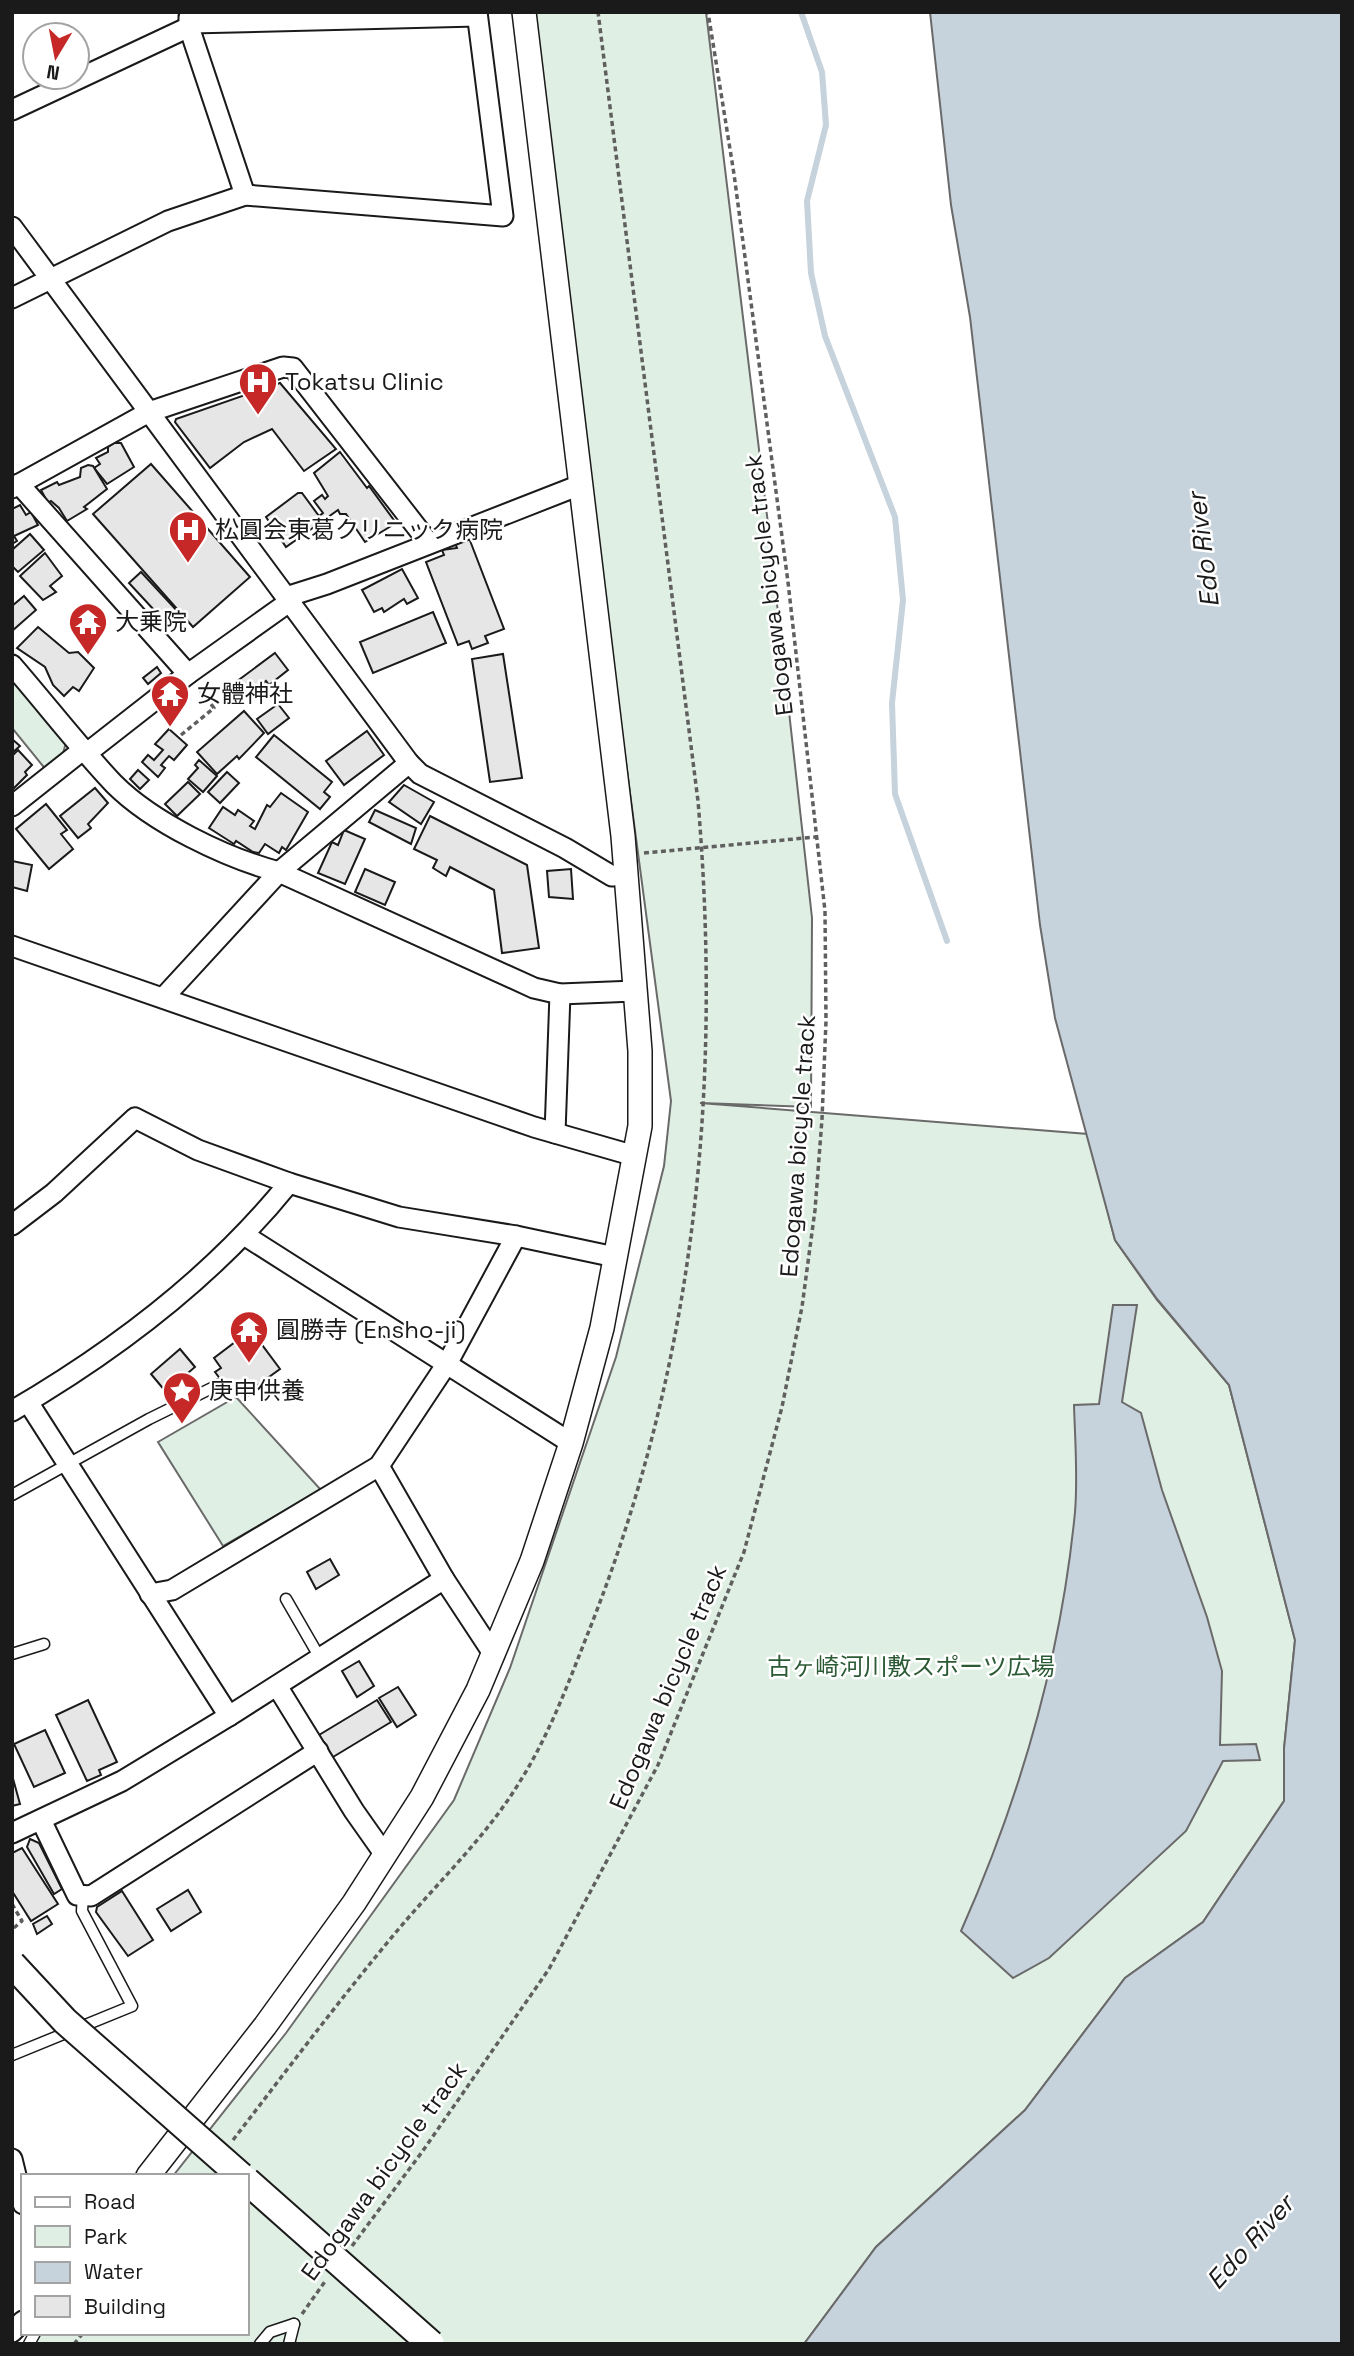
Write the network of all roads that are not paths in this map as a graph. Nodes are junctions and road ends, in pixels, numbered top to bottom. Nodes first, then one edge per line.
1 (524, 12) edge
2 (477, 14) edge
3 (189, 20) edge
4 (12, 110) edge
5 (245, 195) junction
6 (12, 228) edge
7 (51, 280) junction
8 (12, 298) edge
9 (149, 412) junction
10 (580, 485) junction
11 (16, 486) edge
12 (429, 543) junction
13 (287, 600) junction
14 (12, 665) edge
15 (187, 674) junction
16 (86, 751) junction
17 (409, 763) junction
18 (12, 806) edge
19 (279, 872) junction
20 (626, 874) junction
21 (12, 946) edge
22 (635, 991) junction
23 (560, 994) junction
24 (164, 997) junction
25 (555, 1133) junction
26 (635, 1156) junction
27 (289, 1183) junction
28 (12, 1225) edge
29 (244, 1235) junction
30 (516, 1236) junction
31 (615, 1257) junction
32 (448, 1362) junction
33 (220, 1384) dead end
34 (20, 1407) edge
35 (571, 1443) junction
36 (69, 1464) junction
37 (379, 1466) junction
38 (12, 1495) edge
39 (443, 1578) junction
40 (150, 1594) junction
41 (286, 1599) dead end
42 (44, 1644) dead end
43 (12, 1654) edge
44 (494, 1655) junction
45 (320, 1658) junction
46 (277, 1686) junction
47 (229, 1716) junction
48 (318, 1751) junction
49 (41, 1820) junction
50 (12, 1833) edge
51 (385, 1855) junction
52 (83, 1895) junction
53 (12, 1964) edge
54 (12, 2055) edge
55 (12, 2159) edge
56 (150, 2174) edge
57 (239, 2174) edge
58 (248, 2182) edge
59 (21, 2196) edge
60 (260, 2344) edge
61 (289, 2344) edge
62 (431, 2344) edge

1 - 10 street
2 - 3 street
2 - 5 street
3 - 4 street
3 - 5 street
5 - 7 street
6 - 7 street
7 - 8 street
7 - 9 street
9 - 11 street
9 - 12 street
9 - 13 street
10 - 12 street
10 - 20 street
11 - 15 street
12 - 13 street
13 - 15 street
13 - 17 street
14 - 16 street
15 - 16 street
16 - 18 street
16 - 19 street
17 - 19 street
17 - 20 street
19 - 23 street
19 - 24 street
20 - 22 street
21 - 24 street
22 - 23 street
22 - 26 street
23 - 25 street
24 - 25 street
25 - 26 street
26 - 31 street
27 - 28 street
27 - 29 street
27 - 30 street
29 - 32 street
29 - 34 street
30 - 31 street
30 - 32 street
31 - 35 street
32 - 35 street
32 - 37 street
33 - 36 lane
34 - 36 street
35 - 44 street
36 - 38 lane
36 - 40 street
37 - 39 street
37 - 40 street
39 - 44 street
39 - 45 street
40 - 47 street
41 - 45 lane
42 - 43 lane
44 - 51 street
45 - 46 street
46 - 47 street
46 - 48 street
47 - 49 street
48 - 51 street
48 - 52 street
49 - 50 street
49 - 52 street
51 - 56 street
52 - 54 lane
53 - 57 main road, bridge
55 - 59 street
58 - 62 main road, bridge
60 - 61 lane

